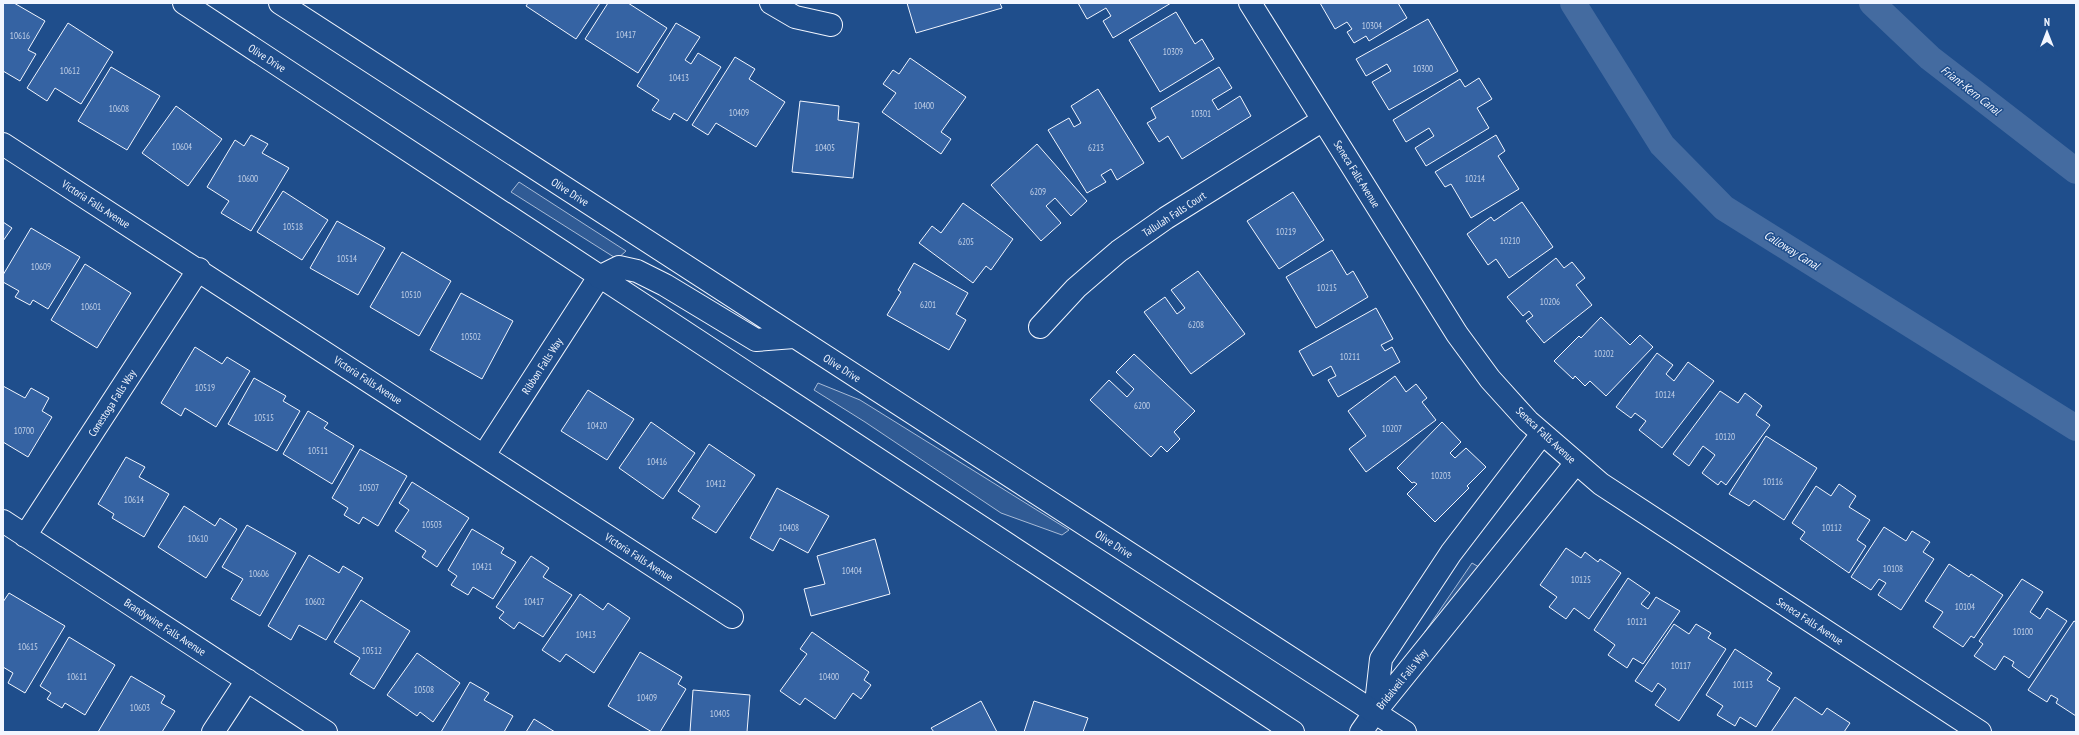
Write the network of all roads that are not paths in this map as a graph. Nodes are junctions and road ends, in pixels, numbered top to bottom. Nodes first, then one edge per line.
1 (184, 3) edge
2 (280, 3) edge
3 (771, 3) edge
4 (1250, 3) edge
5 (831, 25) dead end
6 (1323, 120) junction
7 (3, 144) edge
8 (199, 269) junction
9 (599, 277) junction
10 (1040, 327) dead end
11 (794, 337) junction
12 (1542, 434) junction
13 (484, 456) junction
14 (1576, 463) junction
15 (3, 521) edge
16 (25, 536) junction
17 (732, 617) dead end
18 (246, 680) junction
19 (1375, 712) junction
20 (213, 732) edge
21 (326, 732) edge
22 (1294, 732) edge
23 (1361, 732) edge
24 (1405, 732) edge
25 (1980, 732) edge

1 - 9 street, Olive Drive
2 - 11 street, Olive Drive
3 - 5 street
4 - 6 street, Seneca Falls Avenue
6 - 10 street, Tallulah Falls Court
6 - 12 street, Seneca Falls Avenue
7 - 8 street, Victoria Falls Avenue
8 - 13 street, Victoria Falls Avenue
8 - 16 street, Conestoga Falls Way
9 - 11 street
9 - 13 street, Ribbon Falls Way
9 - 22 street, Olive Drive
11 - 19 street, Olive Drive
12 - 14 street, Seneca Falls Avenue
12 - 19 street, Bridalveil Falls Way
13 - 17 street, Victoria Falls Avenue
14 - 19 street, Bridalveil Falls Way
14 - 25 street, Seneca Falls Avenue
15 - 16 street, Brandywine Falls Avenue
16 - 18 street, Brandywine Falls Avenue
18 - 20 street
18 - 21 street, Brandywine Falls Avenue
19 - 23 street
19 - 24 street, Olive Drive

